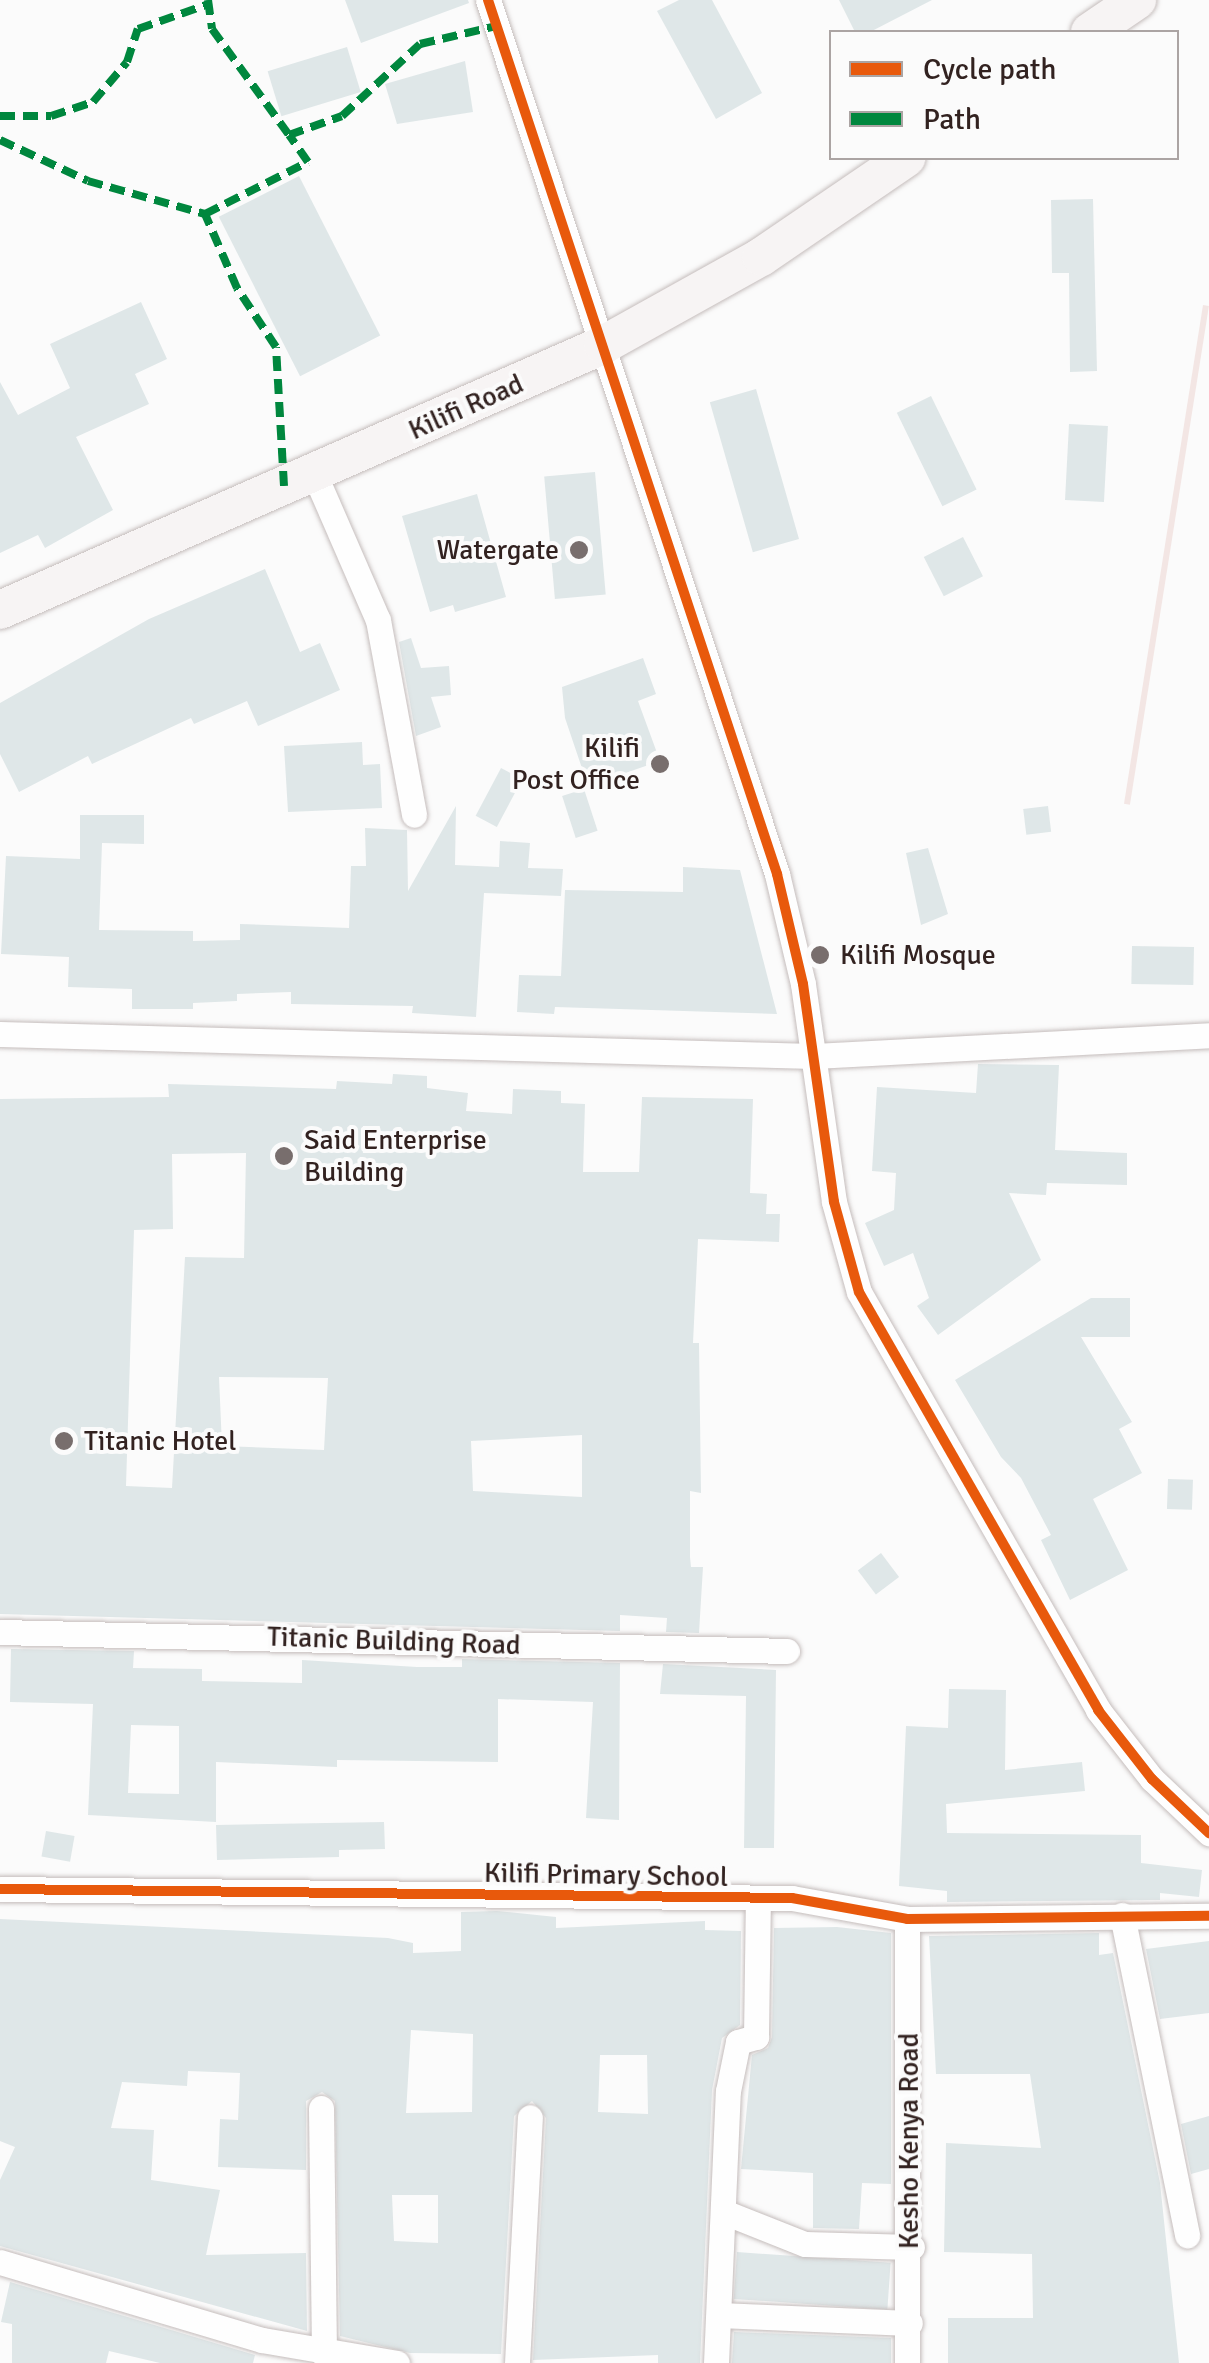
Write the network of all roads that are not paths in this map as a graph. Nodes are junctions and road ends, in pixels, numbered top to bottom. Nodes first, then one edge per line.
1 (488, 0) edge
2 (1137, 0) edge
3 (1093, 30) edge
4 (903, 160) edge
5 (602, 345) junction
6 (314, 473) junction
7 (0, 610) edge
8 (414, 815) dead end
9 (0, 1034) edge
10 (1209, 1035) edge
11 (814, 1056) junction
12 (0, 1632) edge
13 (788, 1650) dead end
14 (1209, 1833) edge
15 (0, 1889) edge
16 (758, 1900) junction
17 (1122, 1915) junction
18 (1209, 1916) edge
19 (907, 1918) junction
20 (320, 2108) dead end
21 (530, 2117) dead end
22 (724, 2212) junction
23 (1187, 2235) dead end
24 (912, 2247) junction
25 (0, 2262) edge
26 (719, 2315) junction
27 (910, 2324) junction
28 (324, 2355) junction
29 (356, 2361) edge
30 (397, 2363) edge
31 (518, 2363) edge
32 (716, 2363) edge
33 (907, 2363) edge

1 - 5 street
2 - 3 street
4 - 5 street, Kilifi Road
5 - 6 street, Kilifi Road
5 - 11 street
6 - 7 street, Kilifi Road
6 - 8 street
9 - 11 street
10 - 11 street
11 - 14 street
12 - 13 street, Titanic Building Road
15 - 16 street, Kilifi Primary School
16 - 19 street, Kilifi Primary School
16 - 22 street
17 - 18 street, Kilifi Primary School
17 - 19 street, Kilifi Primary School
17 - 23 street
19 - 24 street, Kesho Kenya Road
20 - 28 street
21 - 31 street
22 - 24 street
22 - 26 street
24 - 27 street, Kesho Kenya Road
25 - 28 street
26 - 27 street
26 - 32 street
27 - 33 street, Kesho Kenya Road
28 - 29 street
29 - 30 street

